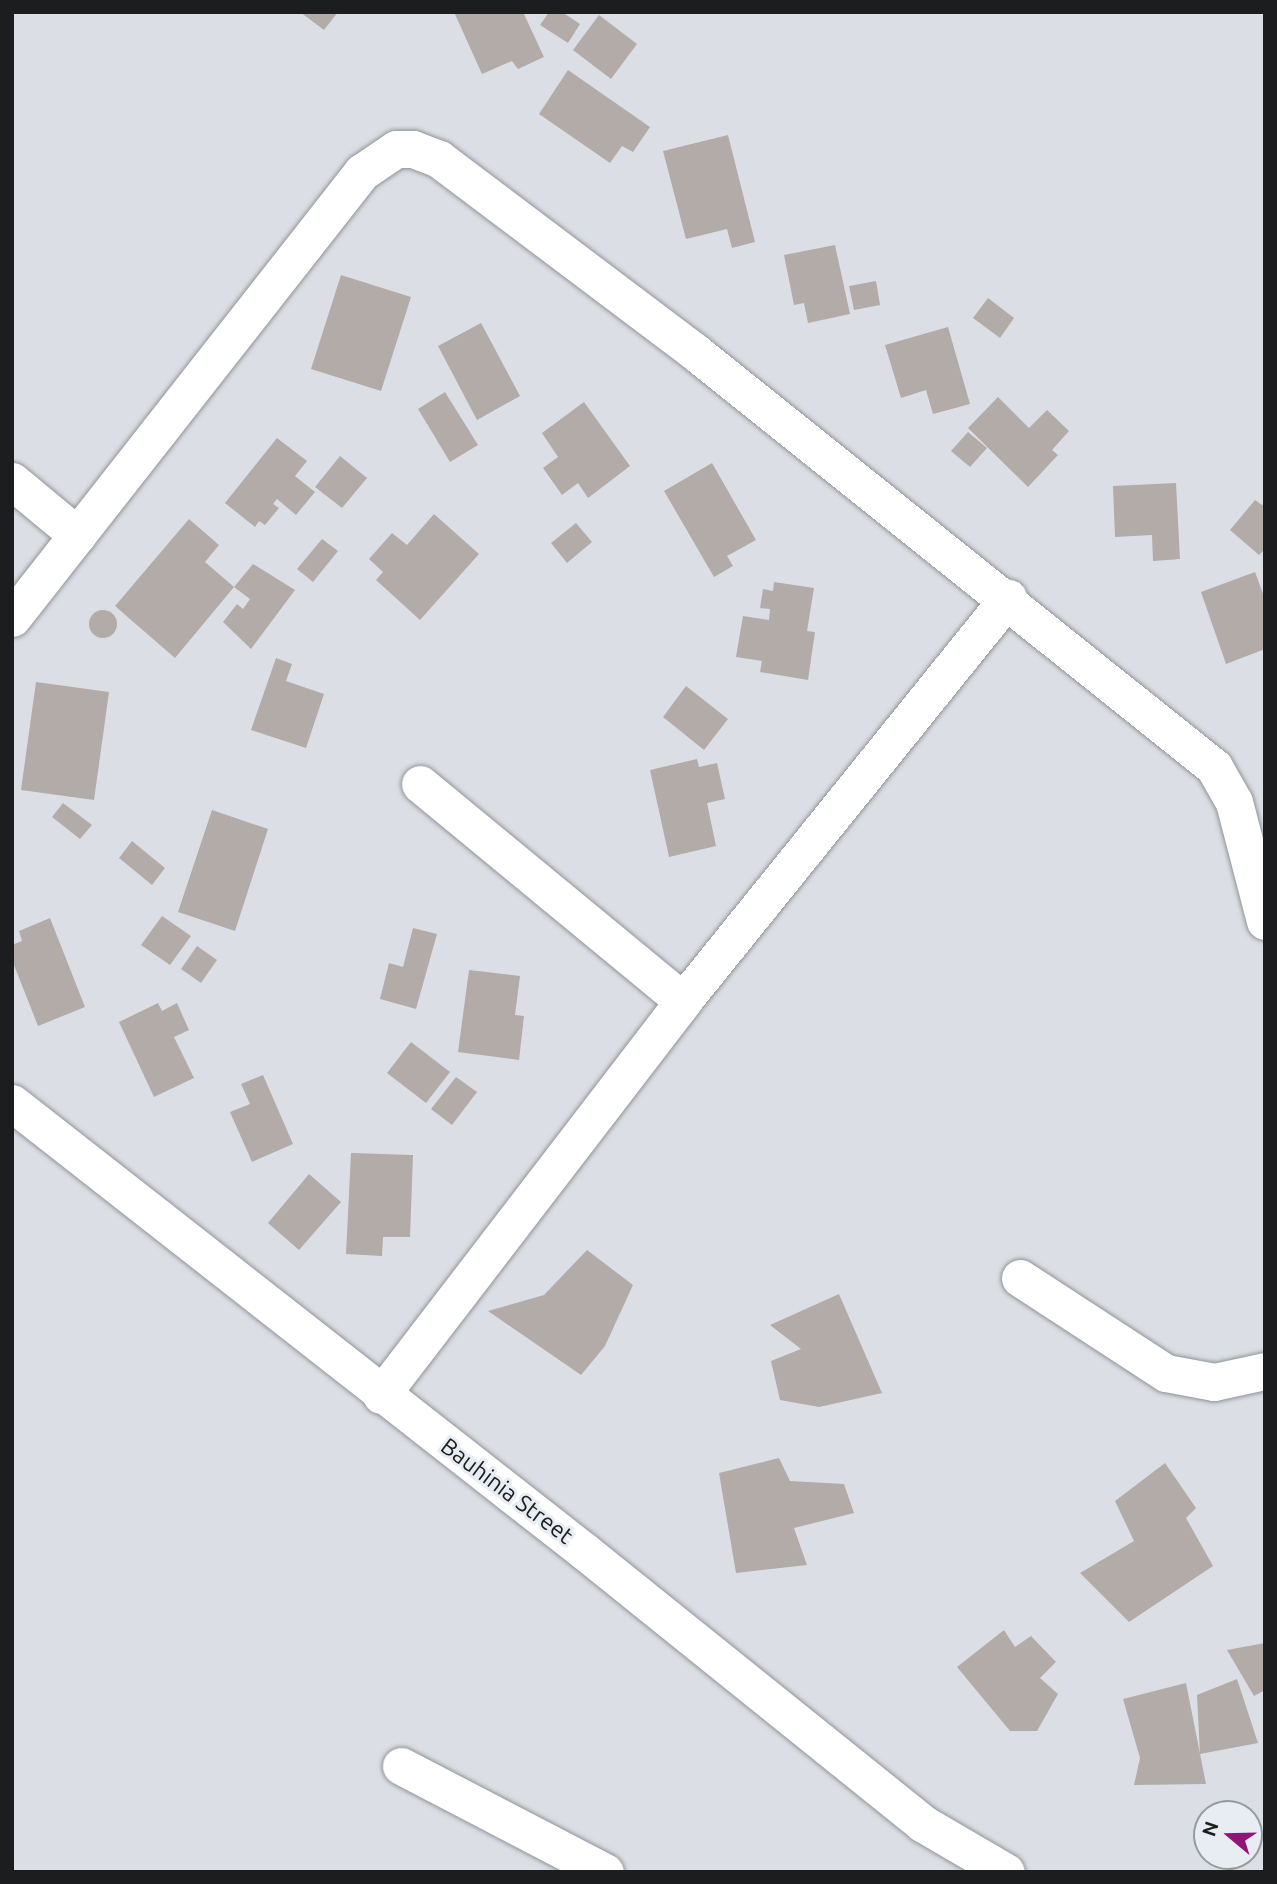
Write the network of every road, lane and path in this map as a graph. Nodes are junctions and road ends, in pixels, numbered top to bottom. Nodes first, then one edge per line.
1 (12, 481) edge
2 (76, 535) junction
3 (1008, 597) junction
4 (12, 618) edge
5 (420, 784) dead end
6 (1265, 921) edge
7 (683, 1001) junction
8 (12, 1103) edge
9 (1020, 1279) dead end
10 (1265, 1371) edge
11 (381, 1395) junction
12 (401, 1766) dead end
13 (605, 1872) edge
14 (1006, 1872) edge

1 - 2 street
2 - 3 street
2 - 4 street
3 - 6 street
3 - 7 street
5 - 7 street
7 - 11 street
8 - 11 street, Bauhinia Street
9 - 10 street
11 - 14 street, Bauhinia Street
12 - 13 street

